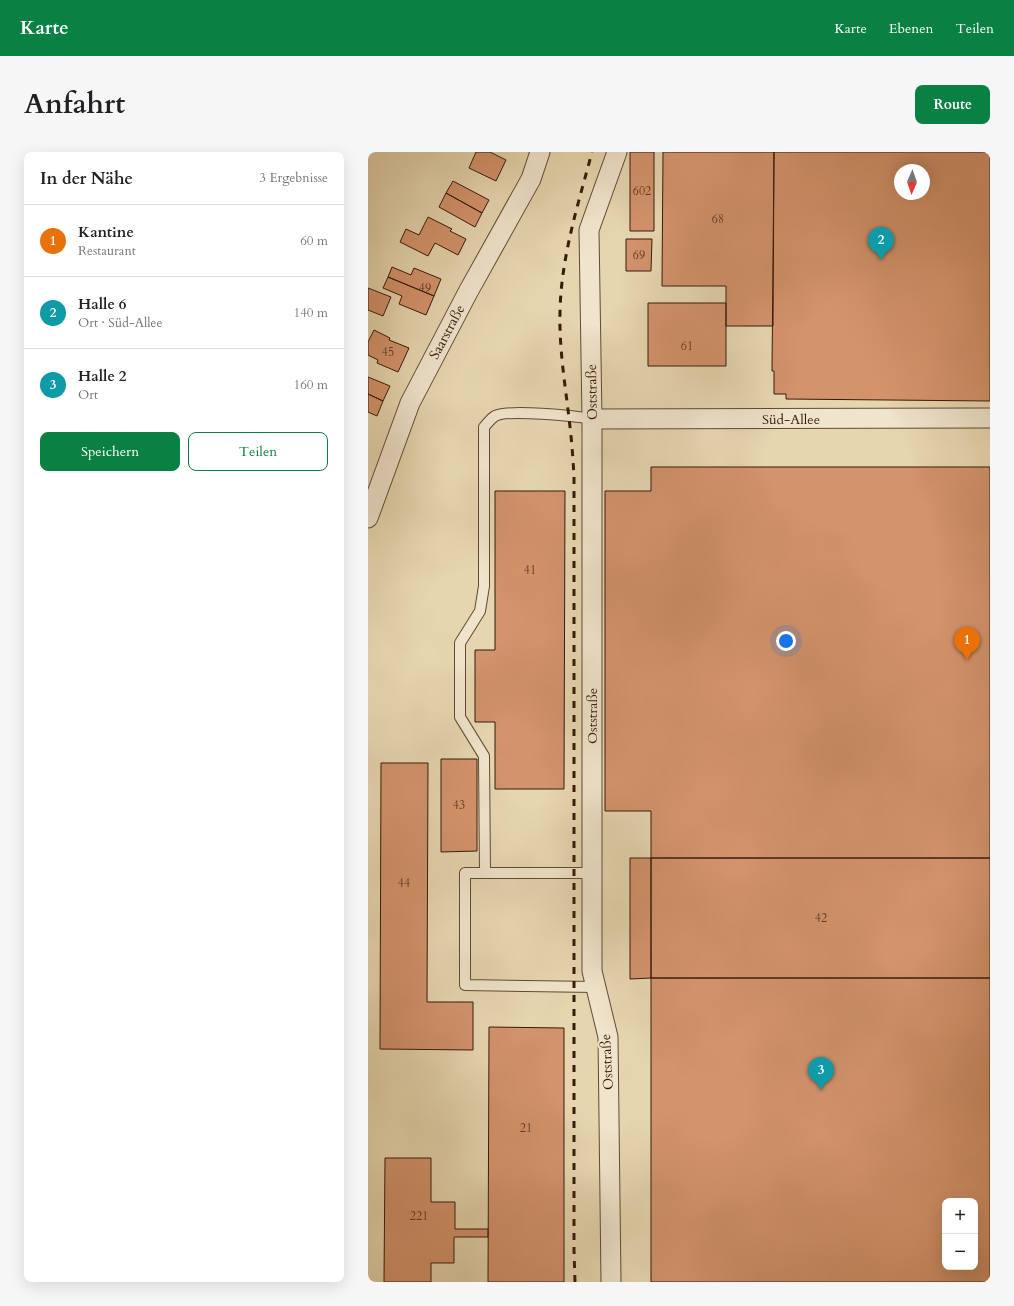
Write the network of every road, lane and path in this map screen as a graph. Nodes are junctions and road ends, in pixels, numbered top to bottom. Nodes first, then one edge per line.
1 (540, 152) edge
2 (617, 152) edge
3 (990, 418) edge
4 (592, 419) junction
5 (368, 518) edge
6 (486, 873) junction
7 (592, 873) junction
8 (595, 987) junction
9 (611, 1282) edge

1 - 5 street, Saarstraße
2 - 4 street, Oststraße
3 - 4 street, Süd-Allee
4 - 6 lane
4 - 7 street, Oststraße
6 - 7 lane
6 - 8 lane
7 - 8 street, Oststraße
8 - 9 street, Oststraße

